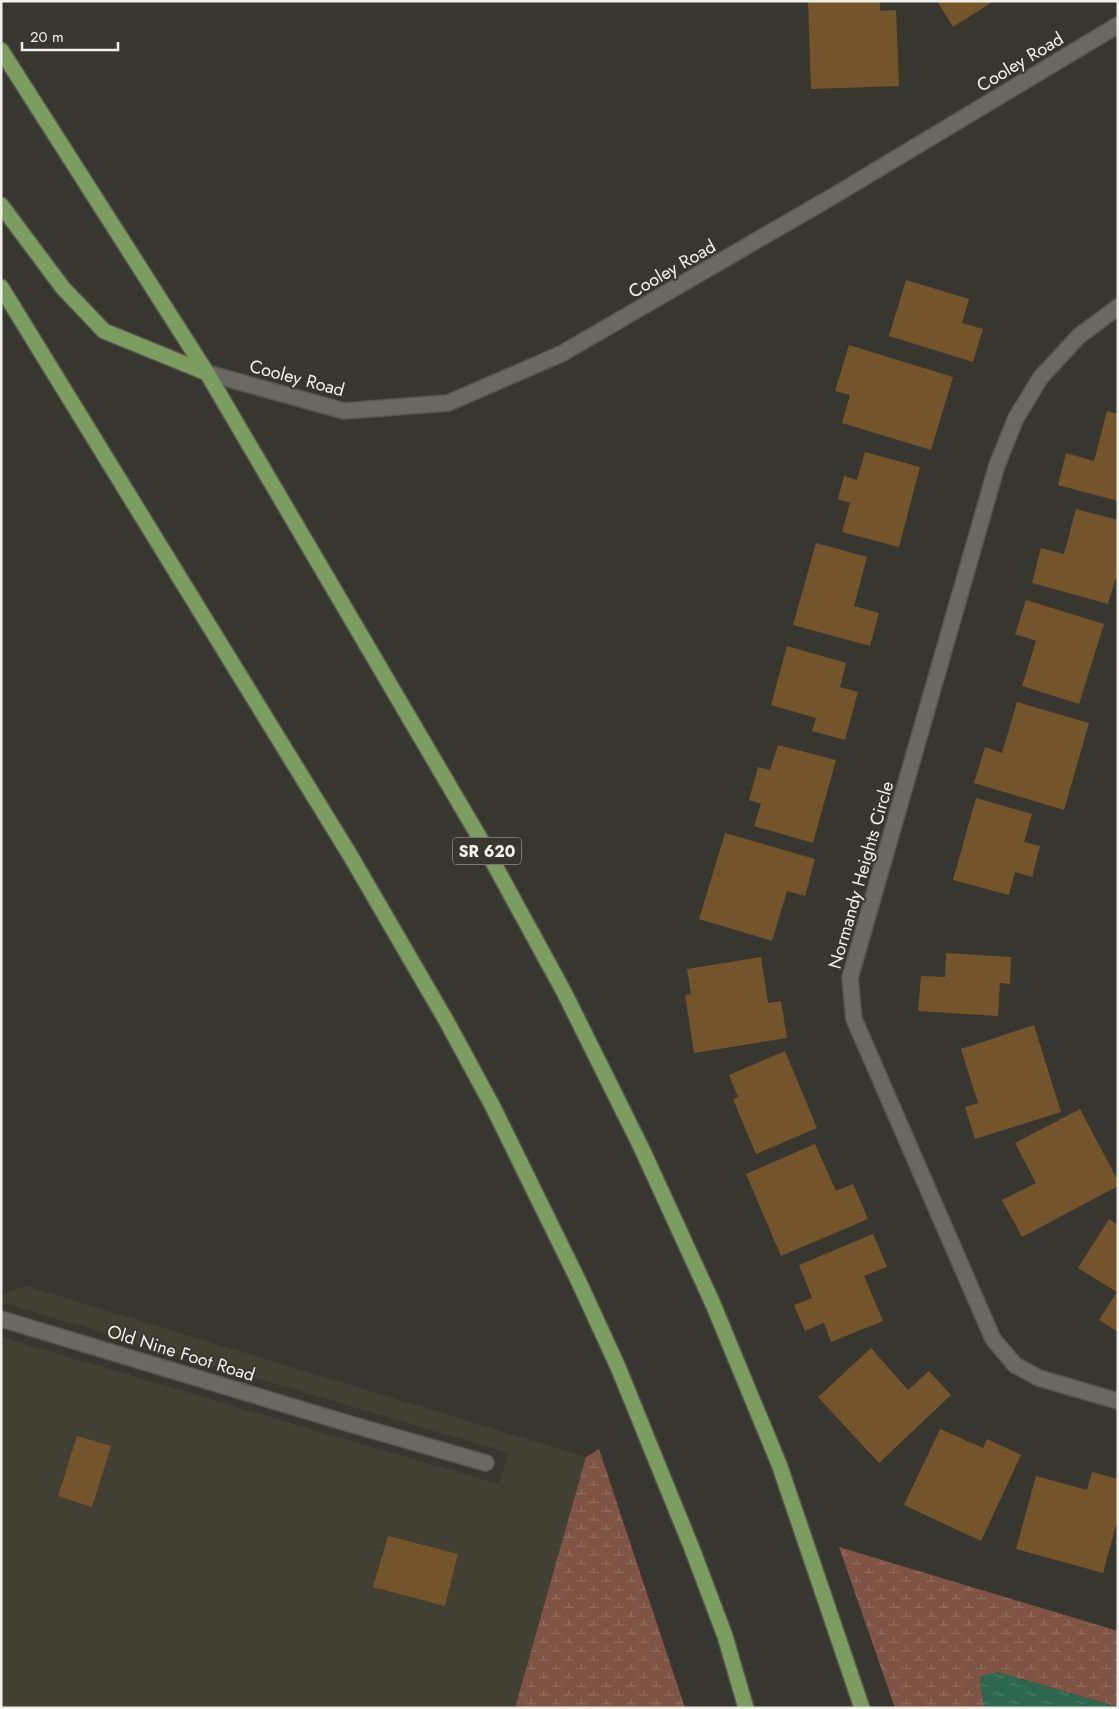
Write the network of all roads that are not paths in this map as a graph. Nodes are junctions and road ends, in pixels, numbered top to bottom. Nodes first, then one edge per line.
1 (1118, 25) edge
2 (1, 50) edge
3 (1, 205) edge
4 (1, 287) edge
5 (1118, 307) edge
6 (207, 372) junction
7 (1, 1319) edge
8 (1118, 1401) edge
9 (486, 1463) dead end
10 (746, 1708) edge
11 (862, 1708) edge

1 - 6 street, Cooley Road
2 - 6 main road, SR 620
3 - 6 main road
4 - 10 main road
5 - 8 street, Normandy Heights Circle
6 - 11 main road, SR 620
7 - 9 street, Old Nine Foot Road

